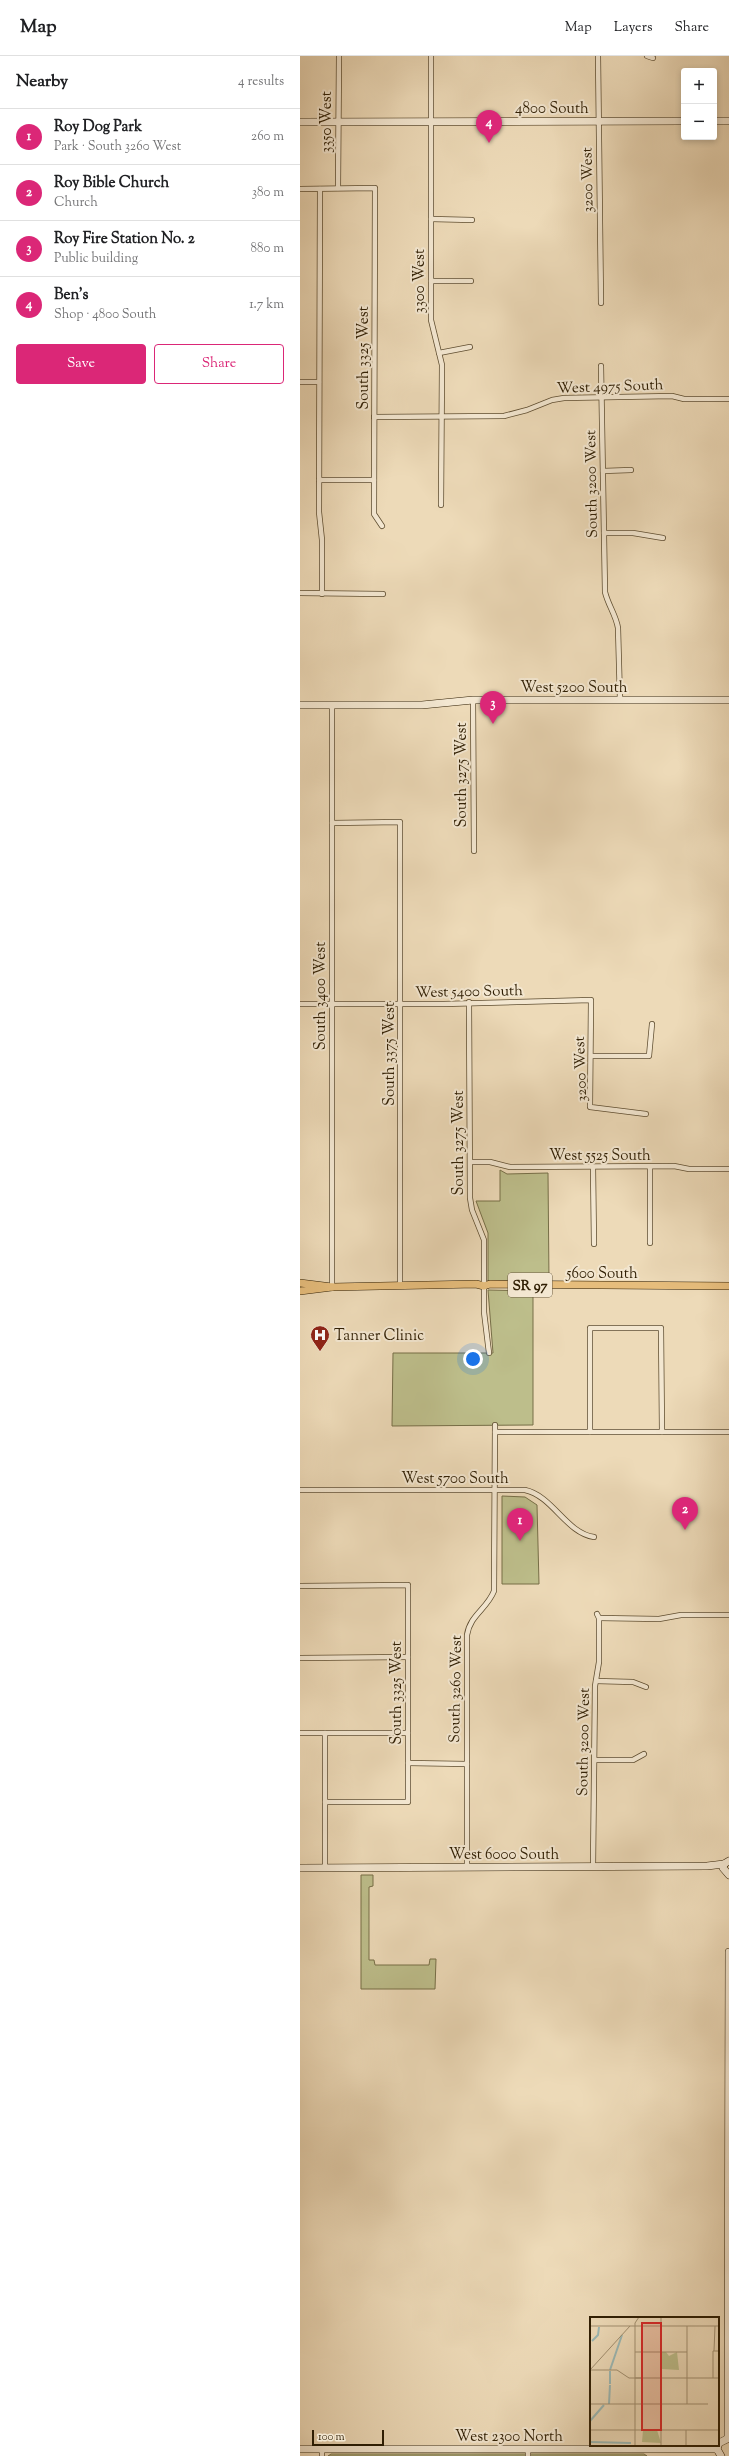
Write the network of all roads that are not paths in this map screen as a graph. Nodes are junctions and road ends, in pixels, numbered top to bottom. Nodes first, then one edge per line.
1 (339, 56) edge
2 (432, 56) edge
3 (598, 56) edge
4 (647, 56) edge
5 (653, 58) dead end
6 (598, 121) junction
7 (681, 121) edge
8 (717, 121) edge
9 (729, 121) edge
10 (300, 122) edge
11 (338, 122) junction
12 (431, 122) junction
13 (320, 188) junction
14 (338, 188) junction
15 (300, 189) edge
16 (431, 219) junction
17 (472, 220) dead end
18 (431, 281) junction
19 (471, 281) dead end
20 (601, 303) dead end
21 (470, 346) dead end
22 (439, 353) junction
23 (601, 366) dead end
24 (300, 382) edge
25 (319, 382) junction
26 (602, 397) junction
27 (729, 399) edge
28 (442, 416) junction
29 (374, 417) junction
30 (632, 470) dead end
31 (603, 471) junction
32 (319, 480) junction
33 (374, 480) junction
34 (441, 505) dead end
35 (382, 526) dead end
36 (604, 533) junction
37 (663, 538) dead end
38 (300, 593) edge
39 (322, 594) junction
40 (383, 594) dead end
41 (473, 700) junction
42 (620, 700) junction
43 (729, 700) edge
44 (300, 705) edge
45 (332, 705) junction
46 (332, 823) junction
47 (474, 851) dead end
48 (591, 1000) joint
49 (469, 1002) junction
50 (300, 1004) edge
51 (332, 1004) junction
52 (401, 1004) junction
53 (652, 1024) dead end
54 (591, 1056) junction
55 (646, 1114) dead end
56 (471, 1162) junction
57 (592, 1167) junction
58 (650, 1167) junction
59 (729, 1169) edge
60 (650, 1243) dead end
61 (594, 1244) dead end
62 (300, 1283) edge
63 (400, 1286) junction
64 (484, 1286) junction
65 (729, 1286) edge
66 (332, 1287) junction
67 (300, 1291) edge
68 (489, 1353) dead end
69 (495, 1425) dead end
70 (495, 1432) junction
71 (590, 1432) junction
72 (662, 1432) junction
73 (729, 1432) edge
74 (300, 1490) edge
75 (495, 1490) junction
76 (594, 1537) dead end
77 (300, 1586) edge
78 (729, 1615) edge
79 (408, 1657) junction
80 (300, 1658) edge
81 (596, 1681) junction
82 (646, 1687) dead end
83 (300, 1733) edge
84 (325, 1733) junction
85 (408, 1733) junction
86 (644, 1754) dead end
87 (595, 1760) junction
88 (408, 1763) junction
89 (467, 1764) junction
90 (325, 1802) junction
91 (727, 1866) edge
92 (466, 1867) junction
93 (593, 1867) junction
94 (300, 1868) edge
95 (326, 1868) junction
96 (729, 1882) edge
97 (729, 1952) edge
98 (729, 2008) edge
99 (729, 2258) edge
100 (729, 2406) edge
101 (729, 2438) edge
102 (719, 2443) edge
103 (718, 2446) edge
104 (717, 2449) junction
105 (300, 2450) edge
106 (651, 2452) edge
107 (322, 2453) edge
108 (528, 2453) edge
109 (721, 2456) edge

1 - 11 street, 3350 West
2 - 12 street, 3300 West
3 - 6 street, 3200 West
4 - 5 street
6 - 7 street, 4800 South
6 - 12 street, 4800 South
6 - 20 street, 3200 West
8 - 9 street
10 - 11 street, 4800 South
11 - 12 street, 4800 South
11 - 14 street, 3350 West
12 - 16 street, 3300 West
13 - 14 street
13 - 15 street
13 - 25 street
14 - 29 street, South 3325 West
16 - 17 street
16 - 18 street, 3300 West
18 - 19 street
18 - 22 street, 3300 West
21 - 22 street
22 - 28 street, 3300 West
23 - 26 street, South 3200 West
24 - 25 street
25 - 32 street
26 - 27 street, West 4975 South
26 - 28 street, West 4975 South
26 - 31 street, South 3200 West
28 - 29 street, West 4975 South
28 - 34 street, 3300 West
29 - 33 street, South 3325 West
30 - 31 street
31 - 36 street, South 3200 West
32 - 33 street
32 - 39 street
33 - 35 street, South 3325 West
36 - 37 street
36 - 42 street, South 3200 West
38 - 39 street
39 - 40 street
41 - 42 street, West 5200 South
41 - 45 street, West 5200 South
41 - 47 street, South 3275 West
42 - 43 street, West 5200 South
44 - 45 street, West 5200 South
45 - 46 street, South 3400 West
46 - 51 street, South 3400 West
46 - 52 street, South 3375 West
48 - 49 street, West 5400 South
48 - 54 street, 3200 West
49 - 52 street, West 5400 South
49 - 56 street, South 3275 West
50 - 51 street, West 5400 South
51 - 52 street, West 5400 South
51 - 66 street, South 3400 West
52 - 63 street, South 3375 West
53 - 54 street
54 - 55 street, 3200 West
56 - 57 street, West 5525 South
56 - 64 street, South 3275 West
57 - 58 street, West 5525 South
57 - 61 street
58 - 59 street, West 5525 South
58 - 60 street
62 - 66 main road, 5600 South / SR 97
63 - 64 main road, 5600 South / SR 97
63 - 66 main road, 5600 South / SR 97
64 - 65 main road, 5600 South / SR 97
64 - 68 street, South 3275 West
66 - 67 main road, 5600 South / SR 97
69 - 70 street, South 3260 West
70 - 71 street
70 - 75 street, South 3260 West
71 - 72 street
71 - 72 street
72 - 73 street
74 - 75 street, West 5700 South
75 - 76 street, West 5700 South
75 - 89 street, South 3260 West
77 - 79 street, South 3325 West
78 - 81 street, South 3200 West
79 - 80 street
79 - 85 street, South 3325 West
81 - 82 street
81 - 87 street, South 3200 West
83 - 84 street
84 - 85 street
84 - 90 street
85 - 88 street, South 3325 West
86 - 87 street
87 - 93 street, South 3200 West
88 - 89 street
88 - 90 street, South 3325 West
89 - 92 street, South 3260 West
90 - 95 street
91 - 93 street, West 6000 South
91 - 96 street
92 - 93 street, West 6000 South
92 - 95 street, West 6000 South
94 - 95 street, West 6000 South
97 - 98 street
98 - 99 street
99 - 100 street
100 - 101 street
101 - 102 street
103 - 104 street
104 - 106 street, West 2300 North
104 - 109 street
105 - 107 street, West 2300 North
106 - 108 street, West 2300 North
107 - 108 street, West 2300 North

